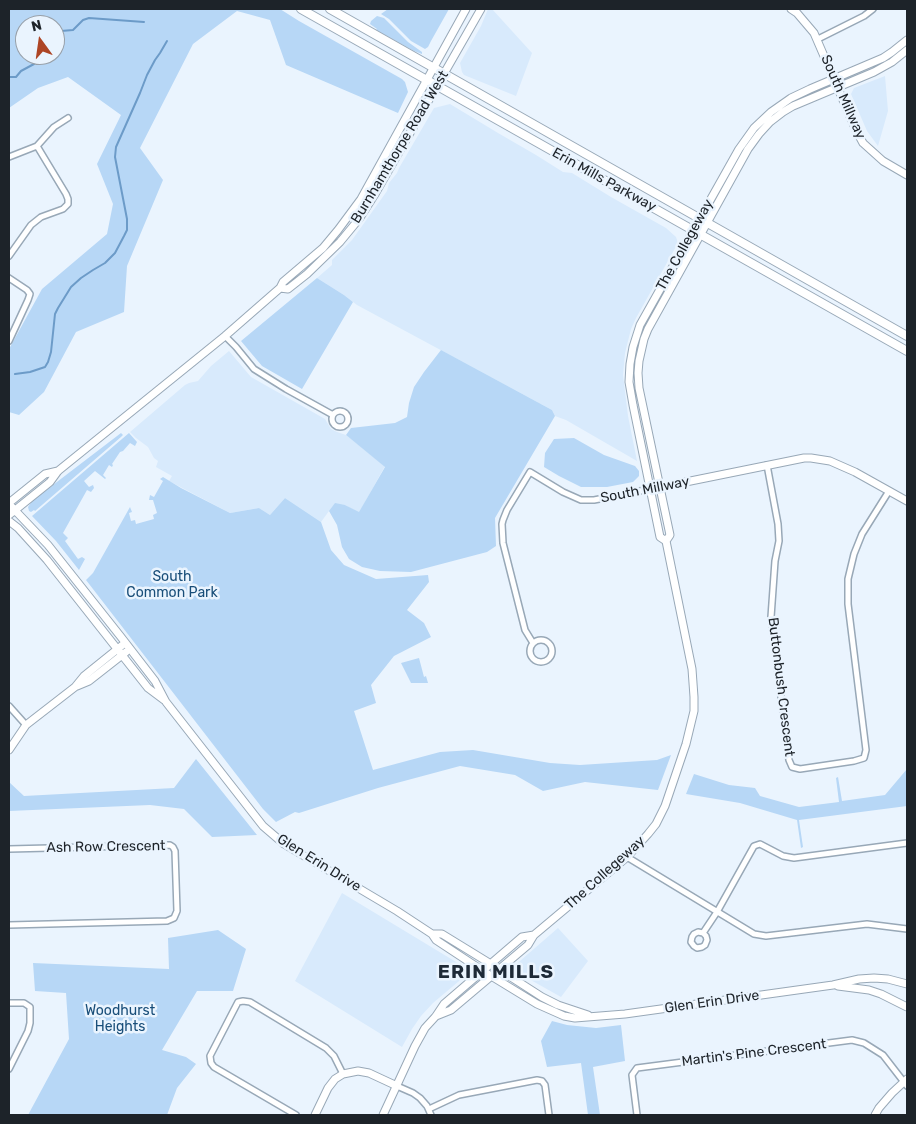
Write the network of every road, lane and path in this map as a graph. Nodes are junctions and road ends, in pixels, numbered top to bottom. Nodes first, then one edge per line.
1 (301, 9) edge
2 (330, 9) edge
3 (466, 9) edge
4 (481, 9) edge
5 (791, 9) edge
6 (873, 9) edge
7 (818, 39) junction
8 (907, 40) edge
9 (907, 50) edge
10 (434, 68) junction
11 (444, 73) junction
12 (834, 78) junction
13 (427, 80) junction
14 (437, 86) junction
15 (838, 88) junction
16 (68, 118) dead end
17 (37, 146) junction
18 (9, 157) edge
19 (907, 174) edge
20 (700, 218) junction
21 (707, 223) junction
22 (693, 230) junction
23 (701, 234) junction
24 (9, 256) edge
25 (9, 278) edge
26 (280, 288) junction
27 (225, 336) junction
28 (907, 336) edge
29 (9, 341) edge
30 (907, 351) edge
31 (333, 415) dead end
32 (767, 465) junction
33 (58, 471) junction
34 (660, 487) junction
35 (650, 489) junction
36 (890, 490) junction
37 (907, 501) edge
38 (9, 504) edge
39 (12, 513) edge
40 (9, 521) edge
41 (666, 541) junction
42 (532, 643) junction
43 (128, 646) junction
44 (120, 652) junction
45 (166, 702) junction
46 (9, 706) edge
47 (26, 725) junction
48 (9, 750) edge
49 (907, 843) edge
50 (9, 849) edge
51 (627, 857) junction
52 (717, 912) junction
53 (9, 925) edge
54 (907, 928) edge
55 (703, 933) dead end
56 (432, 934) junction
57 (534, 935) junction
58 (491, 964) junction
59 (499, 969) junction
60 (483, 971) junction
61 (491, 976) junction
62 (907, 984) edge
63 (833, 985) junction
64 (9, 1004) edge
65 (907, 1007) edge
66 (436, 1016) junction
67 (590, 1016) junction
68 (9, 1069) edge
69 (344, 1074) junction
70 (906, 1083) edge
71 (397, 1086) junction
72 (430, 1112) edge
73 (296, 1115) edge
74 (315, 1115) edge
75 (384, 1115) edge
76 (549, 1115) edge
77 (637, 1115) edge
78 (875, 1115) edge

1 - 13 main road, Erin Mills Parkway
2 - 10 main road, Erin Mills Parkway
3 - 10 street, Burnhamthorpe Road West
4 - 11 street, Burnhamthorpe Road West
5 - 7 street, South Millway
6 - 7 street
7 - 12 street, South Millway
8 - 12 street, The Collegeway
9 - 15 street, The Collegeway
10 - 11 main road, Erin Mills Parkway
10 - 13 street, Burnhamthorpe Road West
11 - 14 street, Burnhamthorpe Road West
11 - 20 main road, Erin Mills Parkway
12 - 15 street, South Millway
12 - 20 street, The Collegeway
13 - 14 main road, Erin Mills Parkway
13 - 26 street, Burnhamthorpe Road West
14 - 22 main road, Erin Mills Parkway
14 - 26 street, Burnhamthorpe Road West
15 - 19 street, South Millway
15 - 21 street, The Collegeway
16 - 17 street
17 - 18 street
17 - 24 street
20 - 21 main road, Erin Mills Parkway
20 - 22 street, The Collegeway
21 - 23 street, The Collegeway
21 - 28 main road, Erin Mills Parkway
22 - 23 main road, Erin Mills Parkway
22 - 35 street, The Collegeway
23 - 30 main road, Erin Mills Parkway
23 - 34 street, The Collegeway
25 - 29 street
26 - 27 street, Burnhamthorpe Road West
27 - 31 street
27 - 33 street, Burnhamthorpe Road West
32 - 34 street, South Millway
32 - 36 street, South Millway
32 - 36 street, Buttonbush Crescent
33 - 38 street, Burnhamthorpe Road West
33 - 39 street, Burnhamthorpe Road West
34 - 35 street, South Millway
34 - 41 street, The Collegeway
35 - 41 street, The Collegeway
35 - 42 street, South Millway
36 - 37 street, South Millway
38 - 39 street, Glen Erin Drive
39 - 43 street, Glen Erin Drive
40 - 44 street, Glen Erin Drive
41 - 51 street, The Collegeway
42 - 42 street
43 - 44 street
43 - 45 street, Glen Erin Drive
44 - 45 street, Glen Erin Drive
44 - 47 street
45 - 56 street, Glen Erin Drive
46 - 47 street
47 - 48 street
49 - 52 street
50 - 53 street, Ash Row Crescent
51 - 52 street
51 - 57 street, The Collegeway
52 - 54 street
52 - 55 street
56 - 58 street, Glen Erin Drive
56 - 60 street, Glen Erin Drive
57 - 58 street, The Collegeway
57 - 59 street, The Collegeway
58 - 59 street, Glen Erin Drive
58 - 60 street, The Collegeway
59 - 61 street, The Collegeway
59 - 67 street, Glen Erin Drive
60 - 61 street, Glen Erin Drive
60 - 66 street, The Collegeway
61 - 66 street, The Collegeway
61 - 67 street, Glen Erin Drive
62 - 63 street, Glen Erin Drive
63 - 65 street, Glen Erin Drive
63 - 67 street, Glen Erin Drive
64 - 68 street
66 - 71 street, The Collegeway
69 - 71 street
69 - 73 street
69 - 74 street
70 - 77 street, Martin's Pine Crescent
70 - 78 street
71 - 72 street
71 - 75 street, The Collegeway
72 - 76 street

